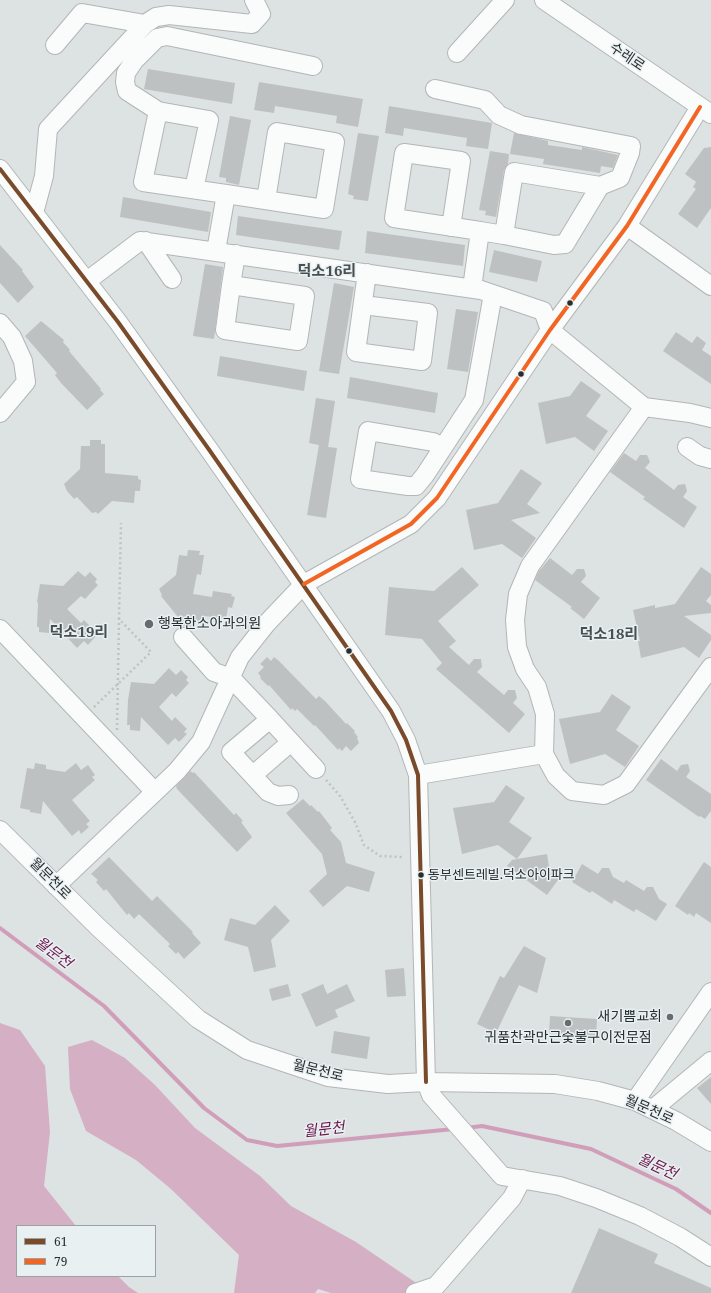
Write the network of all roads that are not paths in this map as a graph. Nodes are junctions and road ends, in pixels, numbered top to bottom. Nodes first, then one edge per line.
1 (254, 0) edge
2 (505, 0) edge
3 (544, 0) edge
4 (87, 6) edge
5 (145, 24) junction
6 (55, 45) dead end
7 (456, 53) dead end
8 (313, 66) dead end
9 (435, 89) dead end
10 (158, 111) junction
11 (706, 111) edge
12 (0, 169) edge
13 (600, 186) junction
14 (194, 189) junction
15 (226, 194) junction
16 (266, 200) junction
17 (34, 214) junction
18 (627, 226) junction
19 (451, 227) junction
20 (480, 231) junction
21 (504, 236) junction
22 (146, 241) junction
23 (216, 252) junction
24 (236, 254) junction
25 (367, 273) junction
26 (172, 279) dead end
27 (87, 281) junction
28 (231, 285) junction
29 (711, 286) edge
30 (472, 288) junction
31 (493, 294) junction
32 (363, 304) junction
33 (0, 323) edge
34 (550, 330) junction
35 (644, 407) junction
36 (0, 413) edge
37 (711, 418) edge
38 (443, 447) junction
39 (687, 447) dead end
40 (711, 459) edge
41 (304, 584) junction
42 (0, 629) edge
43 (183, 637) dead end
44 (711, 667) edge
45 (231, 678) junction
46 (270, 719) junction
47 (291, 742) junction
48 (544, 754) junction
49 (316, 769) road end
50 (253, 775) junction
51 (418, 775) junction
52 (155, 792) junction
53 (289, 795) dead end
54 (0, 830) edge
55 (56, 886) junction
56 (711, 992) edge
57 (711, 1061) edge
58 (428, 1089) junction
59 (635, 1101) junction
60 (653, 1110) junction
61 (711, 1142) edge
62 (522, 1179) junction
63 (711, 1256) edge
64 (415, 1293) edge

1 - 5 street
2 - 7 street
3 - 11 street, 수레로
4 - 5 street
4 - 6 street
5 - 17 street
8 - 10 street
9 - 13 street
10 - 14 street
10 - 14 street
11 - 18 street
12 - 17 street
13 - 21 street
13 - 21 street
14 - 15 street
15 - 16 street
15 - 23 street
16 - 16 street
17 - 27 street
18 - 29 street
18 - 34 street
19 - 19 street
19 - 20 street
20 - 21 street
20 - 30 street
22 - 23 street
22 - 26 street
22 - 27 street
23 - 24 street
24 - 25 street
24 - 28 street
25 - 30 street
25 - 32 street
27 - 41 street
28 - 28 street
30 - 31 street
31 - 34 street
31 - 38 street
32 - 32 street
33 - 36 street
34 - 35 street
34 - 41 street
35 - 37 street
35 - 48 street
38 - 38 street
39 - 40 street
41 - 45 street
41 - 51 street
42 - 52 street
43 - 45 street
44 - 48 street
45 - 46 street
45 - 52 street
46 - 47 street
46 - 50 street
47 - 49 street
47 - 50 street
48 - 51 street
50 - 53 street
51 - 58 street
52 - 55 street
54 - 55 street, 월문천로
55 - 58 street, 월문천로
56 - 59 street
57 - 60 street
58 - 59 street, 월문천로
58 - 62 street
59 - 60 street, 월문천로
60 - 61 street, 월문천로
62 - 63 street
62 - 64 street

